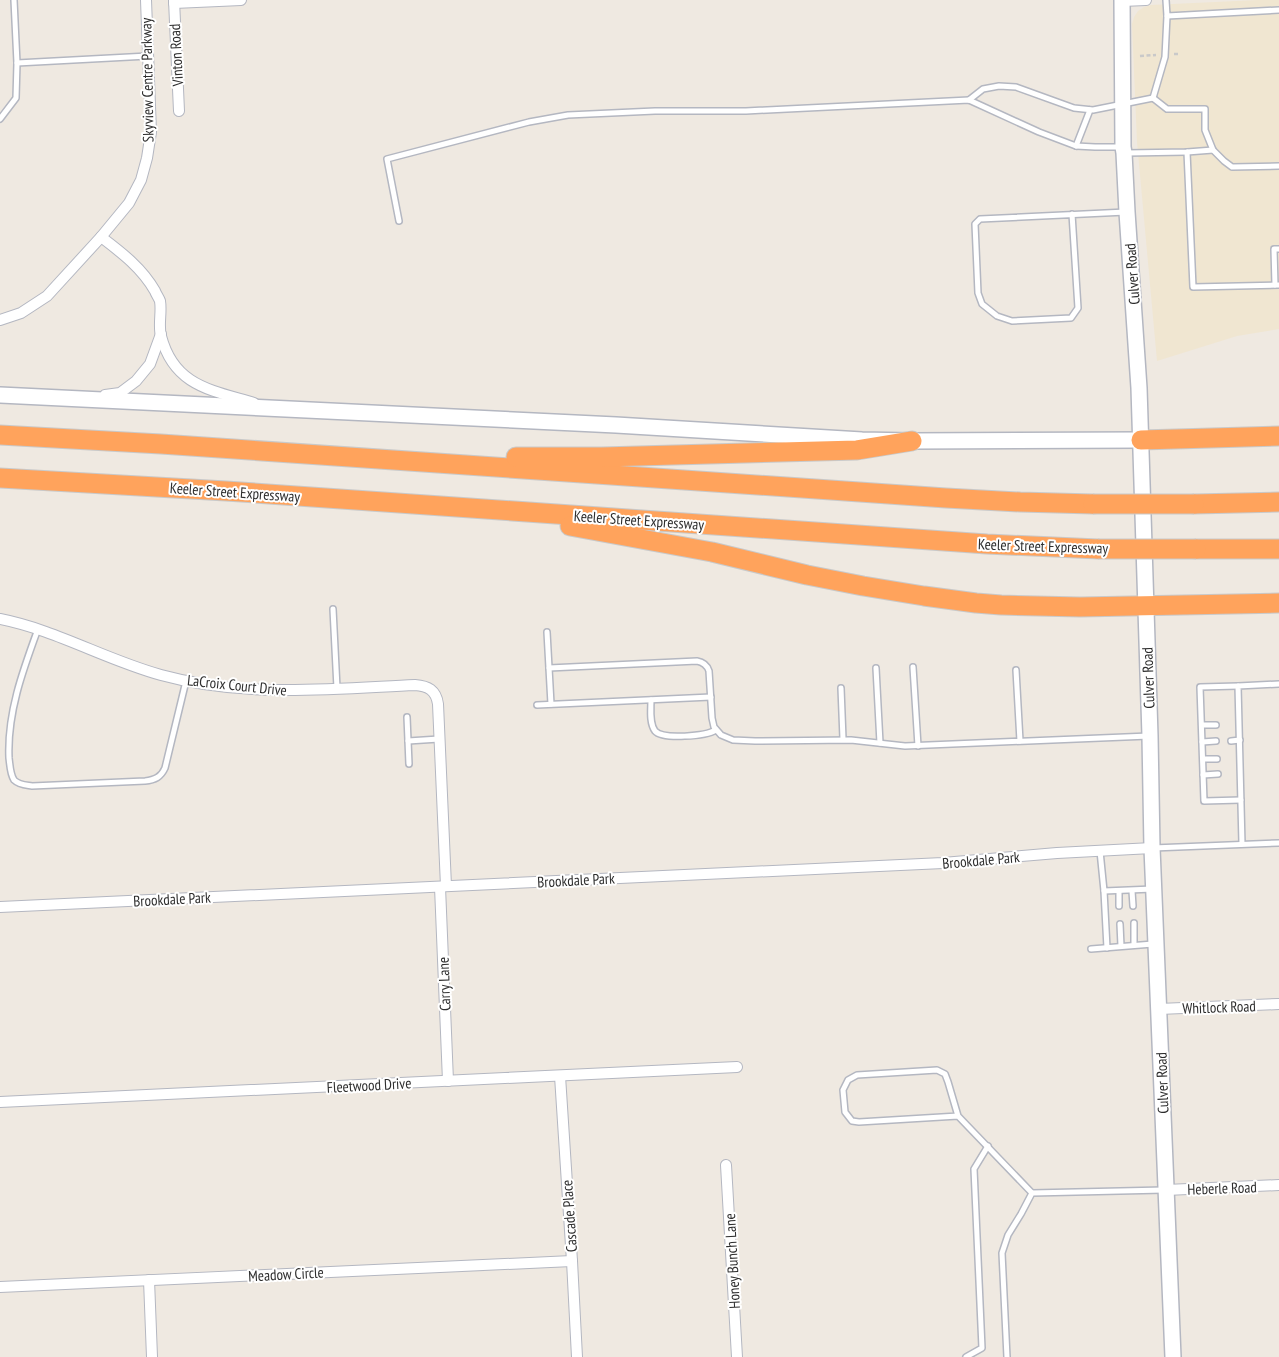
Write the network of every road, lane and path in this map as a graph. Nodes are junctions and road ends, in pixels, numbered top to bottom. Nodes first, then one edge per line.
1 (14, 0) edge
2 (146, 0) edge
3 (241, 0) edge
4 (1146, 0) edge
5 (1166, 0) edge
6 (1122, 1) edge
7 (174, 2) edge
8 (1279, 10) edge
9 (1167, 16) junction
10 (148, 56) junction
11 (18, 62) junction
12 (1153, 98) junction
13 (969, 100) junction
14 (1122, 104) junction
15 (179, 110) dead end
16 (1090, 110) junction
17 (0, 119) edge
18 (1076, 146) junction
19 (1124, 150) junction
20 (1213, 150) junction
21 (1187, 152) junction
22 (1279, 166) edge
23 (1127, 212) junction
24 (1072, 214) junction
25 (399, 221) dead end
26 (101, 237) junction
27 (1279, 249) edge
28 (1277, 285) edge
29 (0, 320) edge
30 (160, 334) junction
31 (0, 396) edge
32 (75, 399) junction
33 (272, 408) junction
34 (0, 435) edge
35 (1279, 436) edge
36 (1141, 440) junction
37 (912, 441) junction
38 (332, 455) junction
39 (0, 478) edge
40 (1279, 502) edge
41 (447, 506) junction
42 (1279, 549) edge
43 (1279, 603) edge
44 (1146, 606) junction
45 (334, 609) dead end
46 (0, 619) edge
47 (38, 629) junction
48 (547, 632) dead end
49 (914, 667) dead end
50 (549, 668) junction
51 (876, 668) dead end
52 (1016, 670) dead end
53 (186, 681) junction
54 (1279, 684) edge
55 (1238, 686) junction
56 (841, 688) dead end
57 (337, 689) junction
58 (711, 697) junction
59 (651, 700) junction
60 (550, 704) junction
61 (537, 705) dead end
62 (407, 717) dead end
63 (1231, 724) dead end
64 (1239, 724) junction
65 (1216, 725) dead end
66 (1202, 726) junction
67 (716, 730) junction
68 (1150, 736) junction
69 (440, 739) junction
70 (843, 739) junction
71 (1240, 740) junction
72 (408, 741) junction
73 (1020, 741) junction
74 (1216, 741) dead end
75 (1231, 741) dead end
76 (1202, 742) junction
77 (880, 743) junction
78 (918, 746) junction
79 (1240, 758) junction
80 (1203, 759) junction
81 (1217, 759) dead end
82 (1232, 759) dead end
83 (409, 764) dead end
84 (1218, 774) dead end
85 (1233, 774) dead end
86 (1240, 774) junction
87 (1203, 775) junction
88 (1241, 800) junction
89 (1279, 843) edge
90 (1242, 844) junction
91 (1152, 848) junction
92 (1100, 851) junction
93 (443, 886) junction
94 (1154, 889) junction
95 (1104, 891) junction
96 (1119, 891) junction
97 (1132, 891) junction
98 (1119, 906) dead end
99 (1132, 906) dead end
100 (0, 907) edge
101 (1134, 923) dead end
102 (1120, 924) dead end
103 (1156, 944) junction
104 (1121, 946) junction
105 (1134, 946) junction
106 (1107, 948) junction
107 (1091, 949) dead end
108 (1279, 1004) edge
109 (1159, 1009) junction
110 (737, 1068) dead end
111 (560, 1076) junction
112 (448, 1081) junction
113 (0, 1102) edge
114 (958, 1116) junction
115 (988, 1146) junction
116 (726, 1166) dead end
117 (1279, 1185) edge
118 (1166, 1190) junction
119 (1032, 1193) junction
120 (572, 1261) junction
121 (148, 1280) junction
122 (0, 1287) edge
123 (152, 1357) edge
124 (577, 1357) edge
125 (737, 1357) edge
126 (966, 1357) edge
127 (1007, 1357) edge
128 (1173, 1357) edge

1 - 11 lane
2 - 10 street, Skyview Centre Parkway
3 - 7 street
4 - 6 street
5 - 9 lane
6 - 14 main road, Culver Road
7 - 15 street, Vinton Road
8 - 9 lane
9 - 12 lane
10 - 11 lane
10 - 26 street, Skyview Centre Parkway
11 - 17 lane
12 - 14 lane
12 - 20 lane
13 - 16 lane
13 - 18 lane
13 - 25 lane
14 - 16 lane
14 - 19 main road, Culver Road
16 - 18 lane
18 - 19 lane
19 - 21 lane
19 - 23 main road, Culver Road
20 - 21 lane
20 - 22 lane
21 - 28 lane
23 - 24 lane
23 - 36 main road, Culver Road
24 - 24 lane
26 - 29 street, Skyview Centre Parkway
26 - 30 street
27 - 28 lane
30 - 32 street
30 - 33 street
31 - 32 main road
32 - 33 main road
33 - 37 main road
34 - 38 highway
35 - 36 highway
36 - 37 main road
36 - 44 main road, Culver Road
37 - 38 highway
38 - 40 highway, bridge
39 - 41 highway, Keeler Street Expressway
41 - 42 highway, Keeler Street Expressway, bridge
41 - 44 highway
43 - 44 highway
44 - 68 main road, Culver Road
45 - 57 lane
46 - 47 street, LaCroix Court Drive
47 - 53 street, LaCroix Court Drive
47 - 53 lane
48 - 50 lane
49 - 78 lane
50 - 58 lane
50 - 60 lane
51 - 77 lane
52 - 73 lane
53 - 57 street, LaCroix Court Drive
54 - 55 lane
55 - 64 lane
55 - 66 lane
56 - 70 lane
57 - 69 street, LaCroix Court Drive
58 - 59 lane
58 - 67 lane
59 - 60 lane
59 - 67 lane
60 - 61 lane
62 - 72 lane
63 - 64 lane
64 - 71 lane
65 - 66 lane
66 - 76 lane
67 - 70 lane
68 - 73 lane
68 - 91 main road, Culver Road
69 - 72 lane
69 - 93 street, Carry Lane
70 - 77 lane
71 - 75 lane
71 - 79 lane
72 - 83 lane
73 - 78 lane
74 - 76 lane
76 - 80 lane
77 - 78 lane
79 - 82 lane
79 - 86 lane
80 - 81 lane
80 - 87 lane
84 - 87 lane
85 - 86 lane
86 - 88 lane
87 - 88 lane
88 - 90 lane
89 - 90 lane
90 - 91 lane
91 - 92 street, Brookdale Park
91 - 94 main road, Culver Road
92 - 93 street, Brookdale Park
92 - 95 lane
93 - 100 street, Brookdale Park
93 - 112 street, Carry Lane
94 - 97 lane
94 - 103 main road, Culver Road
95 - 96 lane
95 - 106 lane
96 - 97 lane
96 - 98 lane
97 - 99 lane
101 - 105 lane
102 - 104 lane
103 - 105 lane
103 - 109 main road, Culver Road
104 - 105 lane
104 - 106 lane
106 - 107 lane
108 - 109 street, Whitlock Road
109 - 118 main road, Culver Road
110 - 111 street, Fleetwood Drive
111 - 112 street, Fleetwood Drive
111 - 120 street, Cascade Place
112 - 113 street, Fleetwood Drive
114 - 114 lane
114 - 115 lane
115 - 119 lane
115 - 126 lane
116 - 125 street, Honey Bunch Lane
117 - 118 street, Heberle Road
118 - 119 lane
118 - 128 main road, Culver Road
119 - 127 lane
120 - 121 street, Meadow Circle
120 - 124 street, Cascade Place
121 - 122 street, Meadow Circle
121 - 123 street

